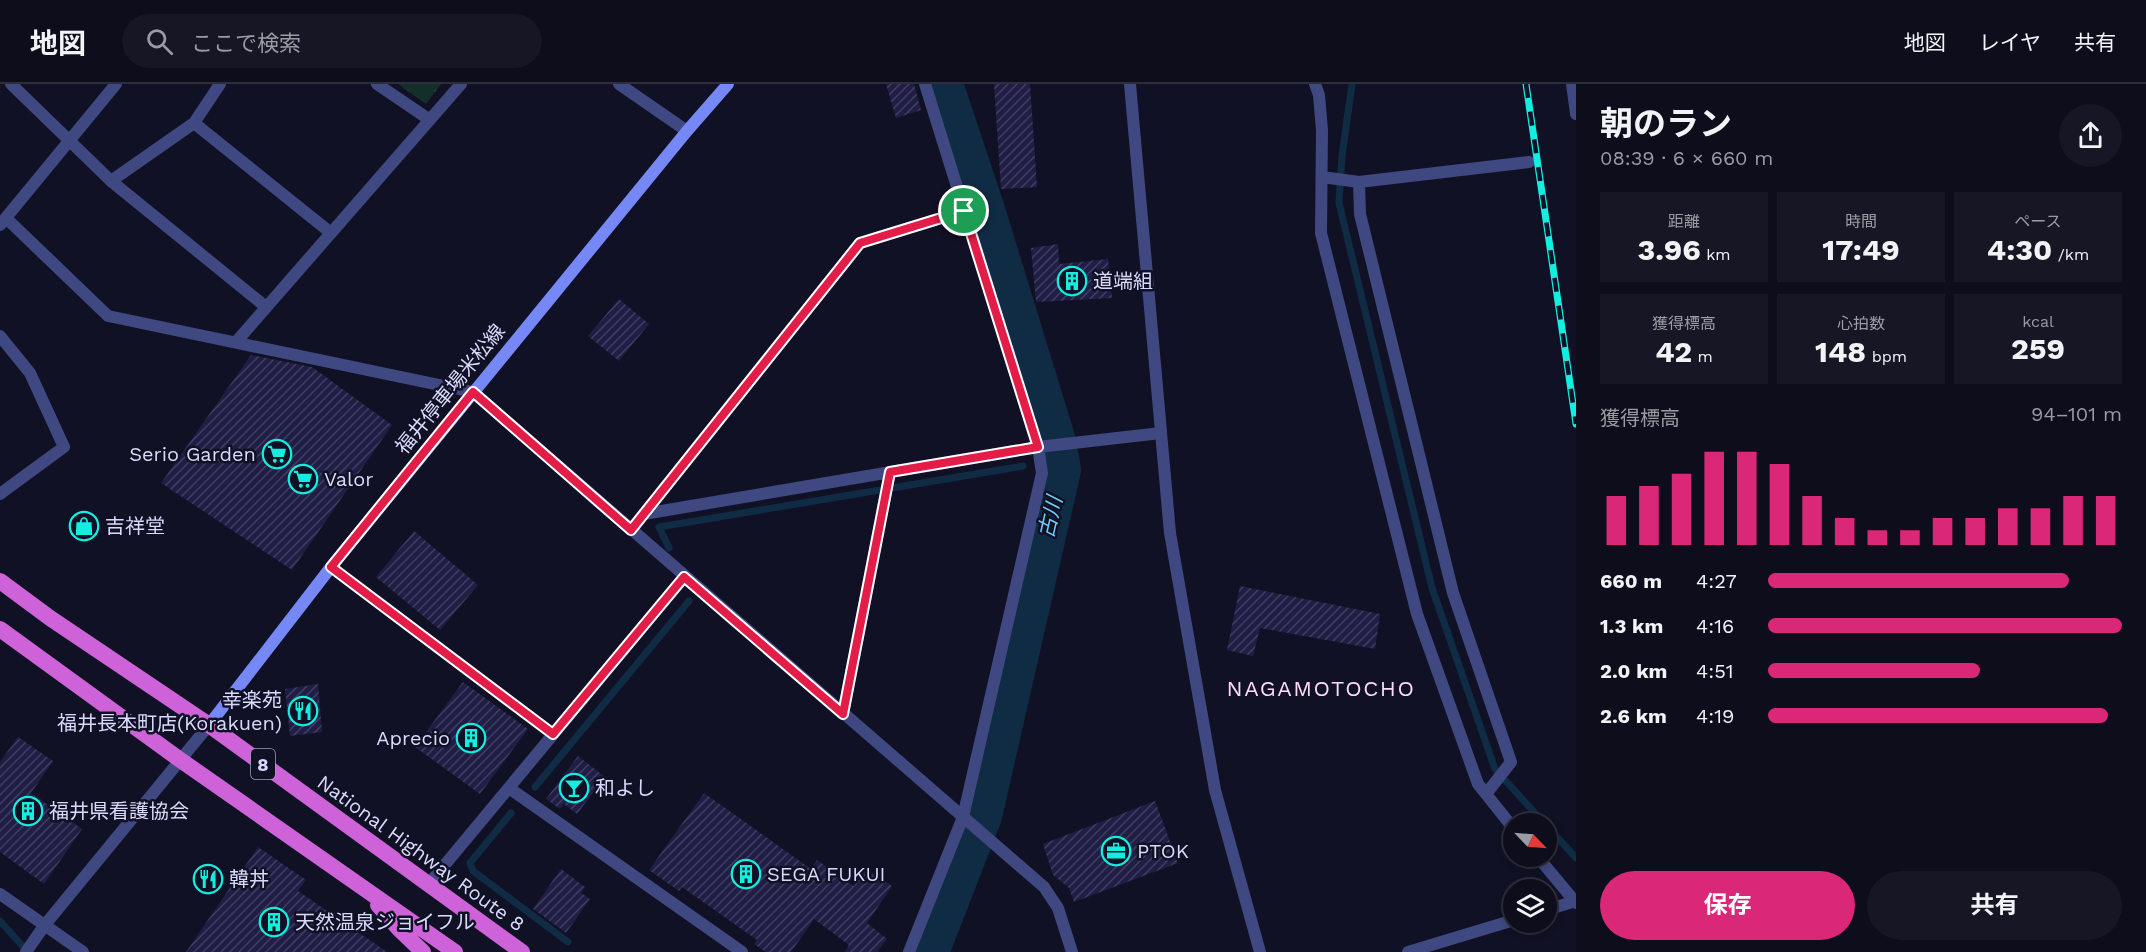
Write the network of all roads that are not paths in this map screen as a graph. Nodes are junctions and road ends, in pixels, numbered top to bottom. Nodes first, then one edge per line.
1 (11, 84) edge
2 (116, 84) edge
3 (220, 84) edge
4 (376, 84) edge
5 (461, 84) edge
6 (619, 84) edge
7 (728, 84) edge
8 (925, 84) edge
9 (1130, 84) edge
10 (1315, 84) edge
11 (1572, 84) edge
12 (1576, 114) edge
13 (430, 120) junction
14 (194, 123) junction
15 (687, 131) junction
16 (69, 140) junction
17 (1529, 162) dead end
18 (1322, 177) junction
19 (111, 181) junction
20 (1359, 182) junction
21 (964, 211) junction
22 (3, 221) edge
23 (331, 233) junction
24 (266, 307) junction
25 (0, 336) edge
26 (236, 342) junction
27 (473, 392) junction
28 (1161, 433) junction
29 (1038, 447) junction
30 (890, 472) junction
31 (0, 495) edge
32 (644, 514) junction
33 (631, 530) junction
34 (331, 567) junction
35 (684, 577) junction
36 (0, 581) edge
37 (0, 629) edge
38 (843, 714) junction
39 (209, 724) junction
40 (553, 734) junction
41 (179, 759) junction
42 (509, 788) junction
43 (1486, 794) junction
44 (1503, 815) edge
45 (963, 817) junction
46 (1546, 867) edge
47 (428, 885) junction
48 (364, 890) junction
49 (0, 894) edge
50 (1576, 902) edge
51 (1557, 907) edge
52 (1503, 923) edge
53 (44, 926) junction
54 (26, 952) edge
55 (83, 952) edge
56 (423, 952) edge
57 (455, 952) edge
58 (522, 952) edge
59 (741, 952) edge
60 (909, 952) edge
61 (1072, 952) edge
62 (1260, 952) edge
63 (1408, 952) edge

1 - 16 street
2 - 16 street
3 - 14 street
4 - 13 street
5 - 13 street
6 - 15 street
7 - 15 main road, 福井停車場米松線
8 - 21 street
9 - 28 street
10 - 18 street
11 - 12 street
13 - 23 street
14 - 19 street
14 - 23 street
15 - 27 main road, 福井停車場米松線
16 - 19 street
16 - 22 street
17 - 20 street
18 - 20 street
18 - 43 street
19 - 24 street
20 - 43 street
21 - 29 street
21 - 32 street
22 - 26 street
23 - 24 street
24 - 26 street
25 - 31 street
26 - 27 street
27 - 33 street
27 - 34 main road, 福井停車場米松線
28 - 29 street
28 - 62 street
29 - 30 street
29 - 45 street
30 - 32 street
30 - 38 street
32 - 33 street
33 - 35 street
34 - 39 main road, 福井停車場米松線
34 - 40 street
35 - 38 street
35 - 40 street
36 - 39 highway, National Highway Route 8 / 8
37 - 41 highway, 8
38 - 45 street
39 - 41 street
39 - 47 highway, National Highway Route 8 / 8
40 - 42 street
41 - 48 highway, 8
41 - 53 street
42 - 47 street
42 - 59 street
43 - 44 street
45 - 60 street
45 - 61 street
46 - 50 street
47 - 58 highway, National Highway Route 8 / 8
48 - 56 highway, 8
48 - 57 highway, 8
49 - 53 street
50 - 51 street
52 - 63 street
53 - 54 street
53 - 55 street

